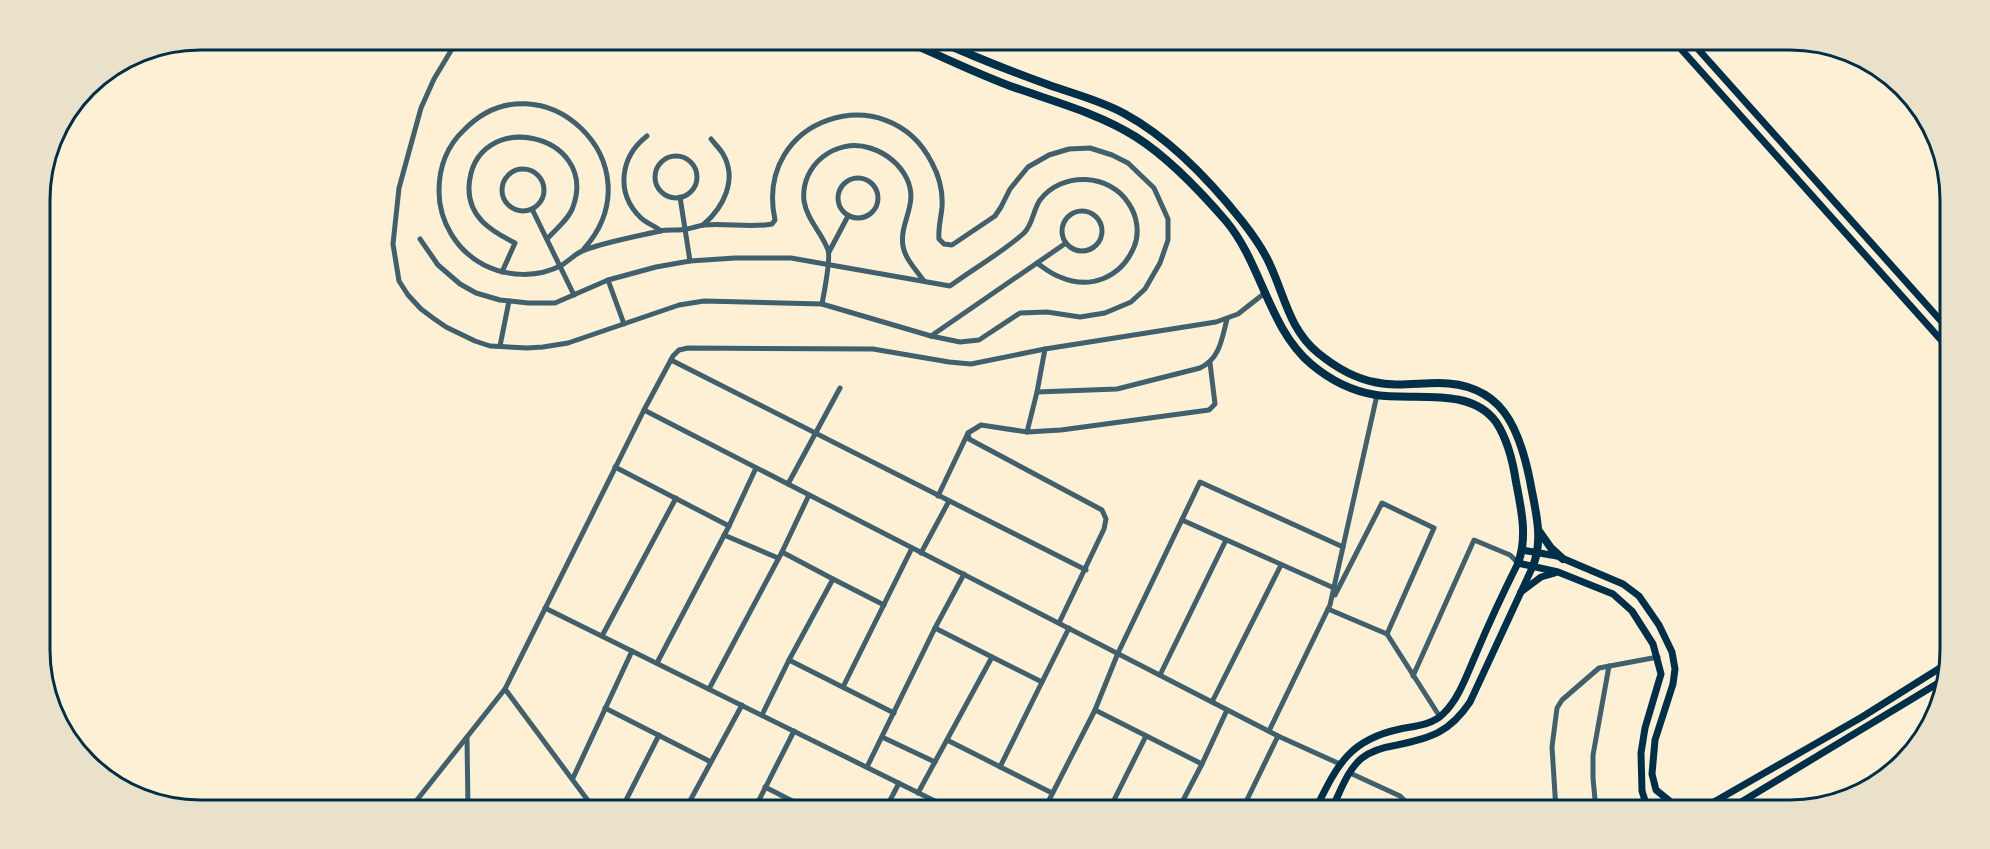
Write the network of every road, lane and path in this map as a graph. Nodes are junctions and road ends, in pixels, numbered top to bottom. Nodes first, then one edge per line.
1 (451, 50) edge
2 (927, 50) edge
3 (961, 50) edge
4 (1682, 50) edge
5 (1699, 50) edge
6 (647, 136) dead end
7 (711, 139) dead end
8 (681, 197) junction
9 (532, 209) junction
10 (848, 216) junction
11 (703, 225) junction
12 (685, 230) junction
13 (661, 231) junction
14 (420, 239) dead end
15 (547, 239) junction
16 (1066, 243) junction
17 (583, 250) junction
18 (829, 252) junction
19 (690, 261) junction
20 (1037, 263) junction
21 (827, 264) junction
22 (561, 266) junction
23 (502, 272) junction
24 (608, 280) junction
25 (924, 281) junction
26 (1266, 292) junction
27 (574, 295) junction
28 (508, 301) junction
29 (822, 304) junction
30 (1227, 319) junction
31 (1940, 320) edge
32 (624, 324) junction
33 (931, 336) junction
34 (1940, 339) edge
35 (500, 346) junction
36 (1045, 349) junction
37 (1320, 354) junction
38 (671, 360) junction
39 (1210, 363) junction
40 (1310, 363) junction
41 (840, 388) dead end
42 (1037, 392) junction
43 (1377, 395) junction
44 (644, 410) junction
45 (814, 432) junction
46 (1027, 432) junction
47 (968, 433) junction
48 (615, 468) junction
49 (756, 468) junction
50 (788, 484) junction
51 (809, 495) junction
52 (938, 496) junction
53 (676, 498) junction
54 (949, 501) junction
55 (1182, 520) junction
56 (729, 526) junction
57 (1538, 529) junction
58 (724, 535) junction
59 (1226, 540) junction
60 (1343, 547) junction
61 (912, 548) junction
62 (1522, 550) junction
63 (782, 552) junction
64 (1537, 552) junction
65 (921, 553) junction
66 (1510, 555) junction
67 (778, 558) junction
68 (1563, 558) junction
69 (1518, 563) junction
70 (1281, 565) junction
71 (1533, 566) junction
72 (1086, 570) junction
73 (1558, 572) junction
74 (964, 574) junction
75 (833, 579) junction
76 (1334, 588) junction
77 (1504, 590) junction
78 (1517, 595) junction
79 (884, 605) junction
80 (1329, 607) junction
81 (545, 608) junction
82 (1059, 623) junction
83 (935, 628) junction
84 (1069, 628) junction
85 (1387, 634) junction
86 (602, 636) junction
87 (632, 651) junction
88 (1118, 653) junction
89 (992, 657) junction
90 (1658, 657) junction
91 (789, 660) junction
92 (657, 663) junction
93 (1609, 666) junction
94 (1939, 669) edge
95 (1160, 675) junction
96 (1413, 676) junction
97 (1042, 682) junction
98 (1936, 684) edge
99 (843, 687) junction
100 (505, 689) junction
101 (709, 689) junction
102 (1212, 702) junction
103 (742, 705) junction
104 (605, 708) junction
105 (1095, 710) junction
106 (1227, 710) junction
107 (894, 713) junction
108 (762, 715) junction
109 (1440, 717) junction
110 (794, 731) junction
111 (1269, 731) junction
112 (659, 735) junction
113 (467, 736) junction
114 (1146, 736) junction
115 (1278, 736) junction
116 (882, 737) junction
117 (947, 740) junction
118 (711, 762) junction
119 (935, 762) junction
120 (1202, 764) junction
121 (1340, 764) junction
122 (1000, 766) junction
123 (867, 767) junction
124 (1350, 773) junction
125 (573, 778) junction
126 (899, 783) junction
127 (765, 787) junction
128 (918, 792) junction
129 (1052, 793) junction
130 (1049, 799) edge
131 (1114, 799) edge
132 (1184, 799) edge
133 (1247, 799) edge
134 (1321, 799) edge
135 (1336, 799) edge
136 (1403, 799) edge
137 (1555, 799) edge
138 (1595, 799) edge
139 (1644, 799) edge
140 (1666, 799) edge
141 (1719, 799) edge
142 (1746, 799) edge
143 (417, 800) edge
144 (468, 800) edge
145 (589, 800) edge
146 (626, 800) edge
147 (691, 800) edge
148 (759, 800) edge
149 (790, 800) edge
150 (890, 800) edge
151 (933, 800) edge

1 - 35 street
2 - 26 main road
3 - 37 main road
4 - 34 main road
5 - 31 main road
6 - 13 street
7 - 11 street
8 - 8 street
8 - 12 street
9 - 9 street
9 - 15 street
10 - 10 street
10 - 18 street
11 - 12 street
11 - 33 street
12 - 13 street
12 - 19 street
13 - 17 street
14 - 28 street
15 - 22 street
15 - 23 street
16 - 16 street
16 - 20 street
17 - 22 street
17 - 23 street
18 - 21 street
18 - 25 street
19 - 21 street
19 - 24 street
20 - 25 street
20 - 33 street
21 - 25 street
21 - 29 street
22 - 23 street
22 - 27 street
24 - 27 street
24 - 32 street
26 - 30 street
26 - 40 main road
27 - 28 street
28 - 35 street
29 - 32 street
29 - 33 street
30 - 36 street
30 - 39 street
32 - 35 street
36 - 38 street
36 - 42 street
37 - 40 main road
37 - 57 main road
38 - 44 street
38 - 45 street
39 - 42 street
39 - 46 street
40 - 43 main road
41 - 45 street
42 - 46 street
43 - 60 street
43 - 62 main road
44 - 48 street
44 - 49 street
45 - 50 street
45 - 52 street
46 - 47 street
47 - 52 street
47 - 72 street
48 - 53 street
48 - 81 street
49 - 50 street
49 - 56 street
50 - 51 street
51 - 61 street
51 - 63 street
52 - 54 street
53 - 56 street
53 - 86 street
54 - 65 street
54 - 72 street
55 - 59 street
55 - 60 street
55 - 88 street
56 - 58 street
57 - 64 main road
57 - 68 main road
58 - 67 street
58 - 92 street
59 - 70 street
59 - 95 street
60 - 76 street
61 - 65 street
61 - 79 street
62 - 64 main road
62 - 66 street
62 - 69 main road
63 - 67 street
63 - 75 street
64 - 68 main road
64 - 71 main road
65 - 74 street
66 - 69 street
66 - 96 street
67 - 101 street
68 - 140 main road
69 - 71 main road
69 - 77 main road
70 - 76 street
70 - 102 street
71 - 73 main road
71 - 78 main road
72 - 82 street
73 - 78 main road
73 - 90 main road
74 - 82 street
74 - 83 street
75 - 79 street
75 - 91 street
76 - 80 street
77 - 78 main road
77 - 109 main road
78 - 124 main road
79 - 99 street
80 - 85 street
80 - 85 street
80 - 111 street
81 - 86 street
81 - 100 street
82 - 84 street
83 - 89 street
83 - 107 street
84 - 88 street
84 - 97 street
85 - 96 street
86 - 87 street
87 - 92 street
87 - 104 street
88 - 95 street
88 - 105 street
89 - 97 street
89 - 117 street
90 - 93 street
90 - 139 main road
91 - 99 street
91 - 108 street
92 - 101 street
93 - 137 street
93 - 138 street
94 - 141 main road
95 - 102 street
96 - 109 street
97 - 122 street
98 - 142 main road
99 - 107 street
100 - 113 street
100 - 125 street
101 - 103 street
102 - 106 street
103 - 108 street
103 - 118 street
104 - 112 street
104 - 125 street
105 - 114 street
105 - 129 street
106 - 111 street
106 - 120 street
107 - 116 street
108 - 110 street
109 - 121 main road
110 - 123 street
110 - 127 street
111 - 115 street
112 - 118 street
112 - 146 street
113 - 143 street
113 - 144 street
114 - 120 street
114 - 131 street
115 - 121 street
115 - 133 street
116 - 119 street
116 - 123 street
117 - 119 street
117 - 122 street
118 - 147 street
119 - 128 street
120 - 132 street
121 - 134 main road
122 - 129 street
123 - 126 street
124 - 135 main road
124 - 136 street
125 - 145 street
126 - 128 street
126 - 150 street
127 - 148 street
127 - 149 street
128 - 151 street
129 - 130 street

